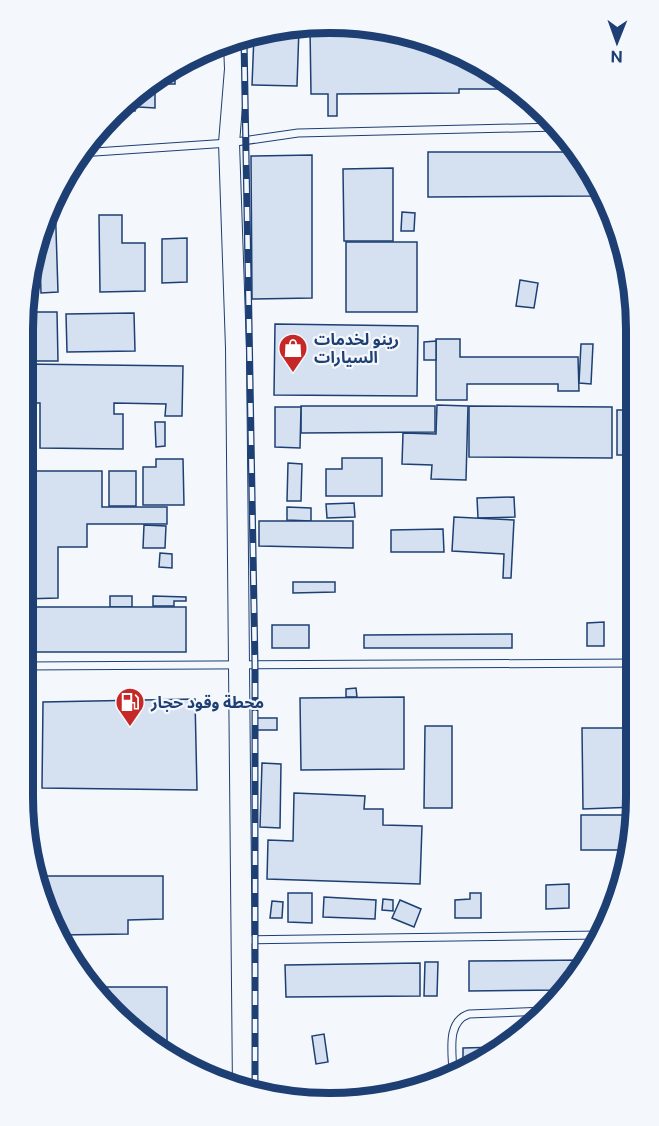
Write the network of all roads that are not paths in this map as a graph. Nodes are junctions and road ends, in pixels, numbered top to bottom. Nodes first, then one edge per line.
1 (234, 49) edge
2 (546, 127) edge
3 (229, 143) junction
4 (92, 152) edge
5 (626, 663) edge
6 (239, 665) junction
7 (33, 666) edge
8 (591, 935) edge
9 (240, 939) junction
10 (533, 1012) edge
11 (453, 1066) edge
12 (243, 1080) edge

1 - 3 street
2 - 3 lane
3 - 4 lane
3 - 6 street
5 - 6 lane
6 - 7 lane
6 - 9 street
8 - 9 lane
9 - 12 street
10 - 11 lane

